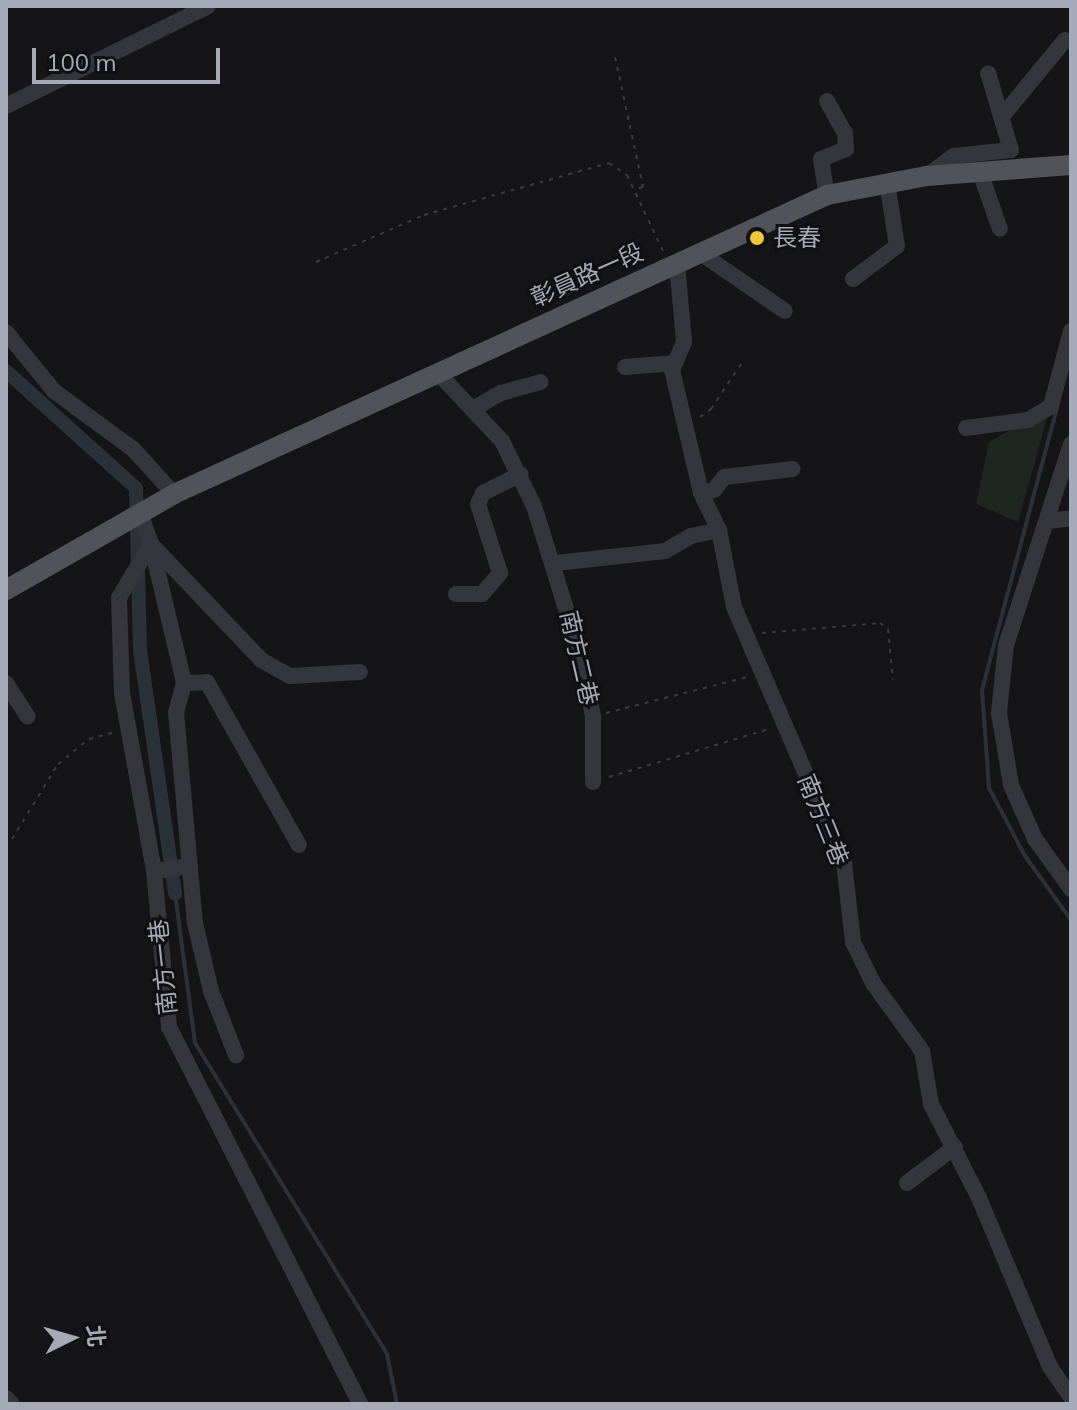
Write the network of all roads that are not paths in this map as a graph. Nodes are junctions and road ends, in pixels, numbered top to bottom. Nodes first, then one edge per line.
1 (208, 6) edge
2 (1065, 40) dead end
3 (988, 73) dead end
4 (827, 101) dead end
5 (6, 106) edge
6 (1004, 114) junction
7 (1071, 165) edge
8 (980, 172) junction
9 (927, 176) junction
10 (887, 183) junction
11 (827, 195) junction
12 (1000, 229) dead end
13 (699, 252) junction
14 (672, 265) junction
15 (853, 279) dead end
16 (785, 311) dead end
17 (1071, 331) edge
18 (6, 332) edge
19 (675, 363) junction
20 (625, 367) dead end
21 (437, 372) junction
22 (541, 382) dead end
23 (473, 409) junction
24 (966, 428) dead end
25 (1071, 444) edge
26 (793, 469) dead end
27 (521, 474) junction
28 (701, 493) junction
29 (174, 494) junction
30 (144, 511) junction
31 (1071, 518) edge
32 (1048, 521) junction
33 (719, 530) junction
34 (151, 544) junction
35 (556, 563) junction
36 (8, 586) edge
37 (456, 594) dead end
38 (360, 672) dead end
39 (6, 683) edge
40 (184, 683) junction
41 (28, 717) dead end
42 (593, 782) road end
43 (299, 845) dead end
44 (190, 866) junction
45 (154, 871) junction
46 (1071, 889) edge
47 (236, 1055) dead end
48 (955, 1147) junction
49 (907, 1183) dead end
50 (1071, 1397) edge
51 (6, 1398) edge
52 (12, 1404) edge
53 (360, 1404) edge

1 - 5 street
2 - 6 street
3 - 6 street
4 - 11 street
6 - 9 street
7 - 8 main road, 彰員路一段
8 - 9 main road, 彰員路一段
8 - 12 street
9 - 10 main road, 彰員路一段
10 - 11 main road, 彰員路一段
10 - 15 street
11 - 13 main road, 彰員路一段
13 - 14 main road, 彰員路一段
13 - 16 street
14 - 19 street, 南方三巷
14 - 21 main road, 彰員路一段
17 - 24 street
18 - 29 street
19 - 20 street
19 - 28 street, 南方三巷
21 - 23 street, 南方二巷
21 - 29 main road, 彰員路一段
22 - 23 street
23 - 27 street, 南方二巷
25 - 32 street
26 - 28 street
27 - 35 street, 南方二巷
27 - 37 street
28 - 33 street, 南方三巷
29 - 30 main road, 彰員路一段
30 - 34 street, 南方一巷
30 - 36 main road, 彰員路一段
31 - 32 street
32 - 46 street
33 - 35 street
33 - 48 street, 南方三巷
34 - 38 street
34 - 40 street, 南方一巷
34 - 45 street, 南方一巷
35 - 42 street, 南方二巷
39 - 41 street
40 - 43 street
40 - 44 street, 南方一巷
44 - 45 street
44 - 47 street, 南方一巷
45 - 53 street, 南方一巷
48 - 49 street
48 - 50 street, 南方三巷
51 - 52 street

